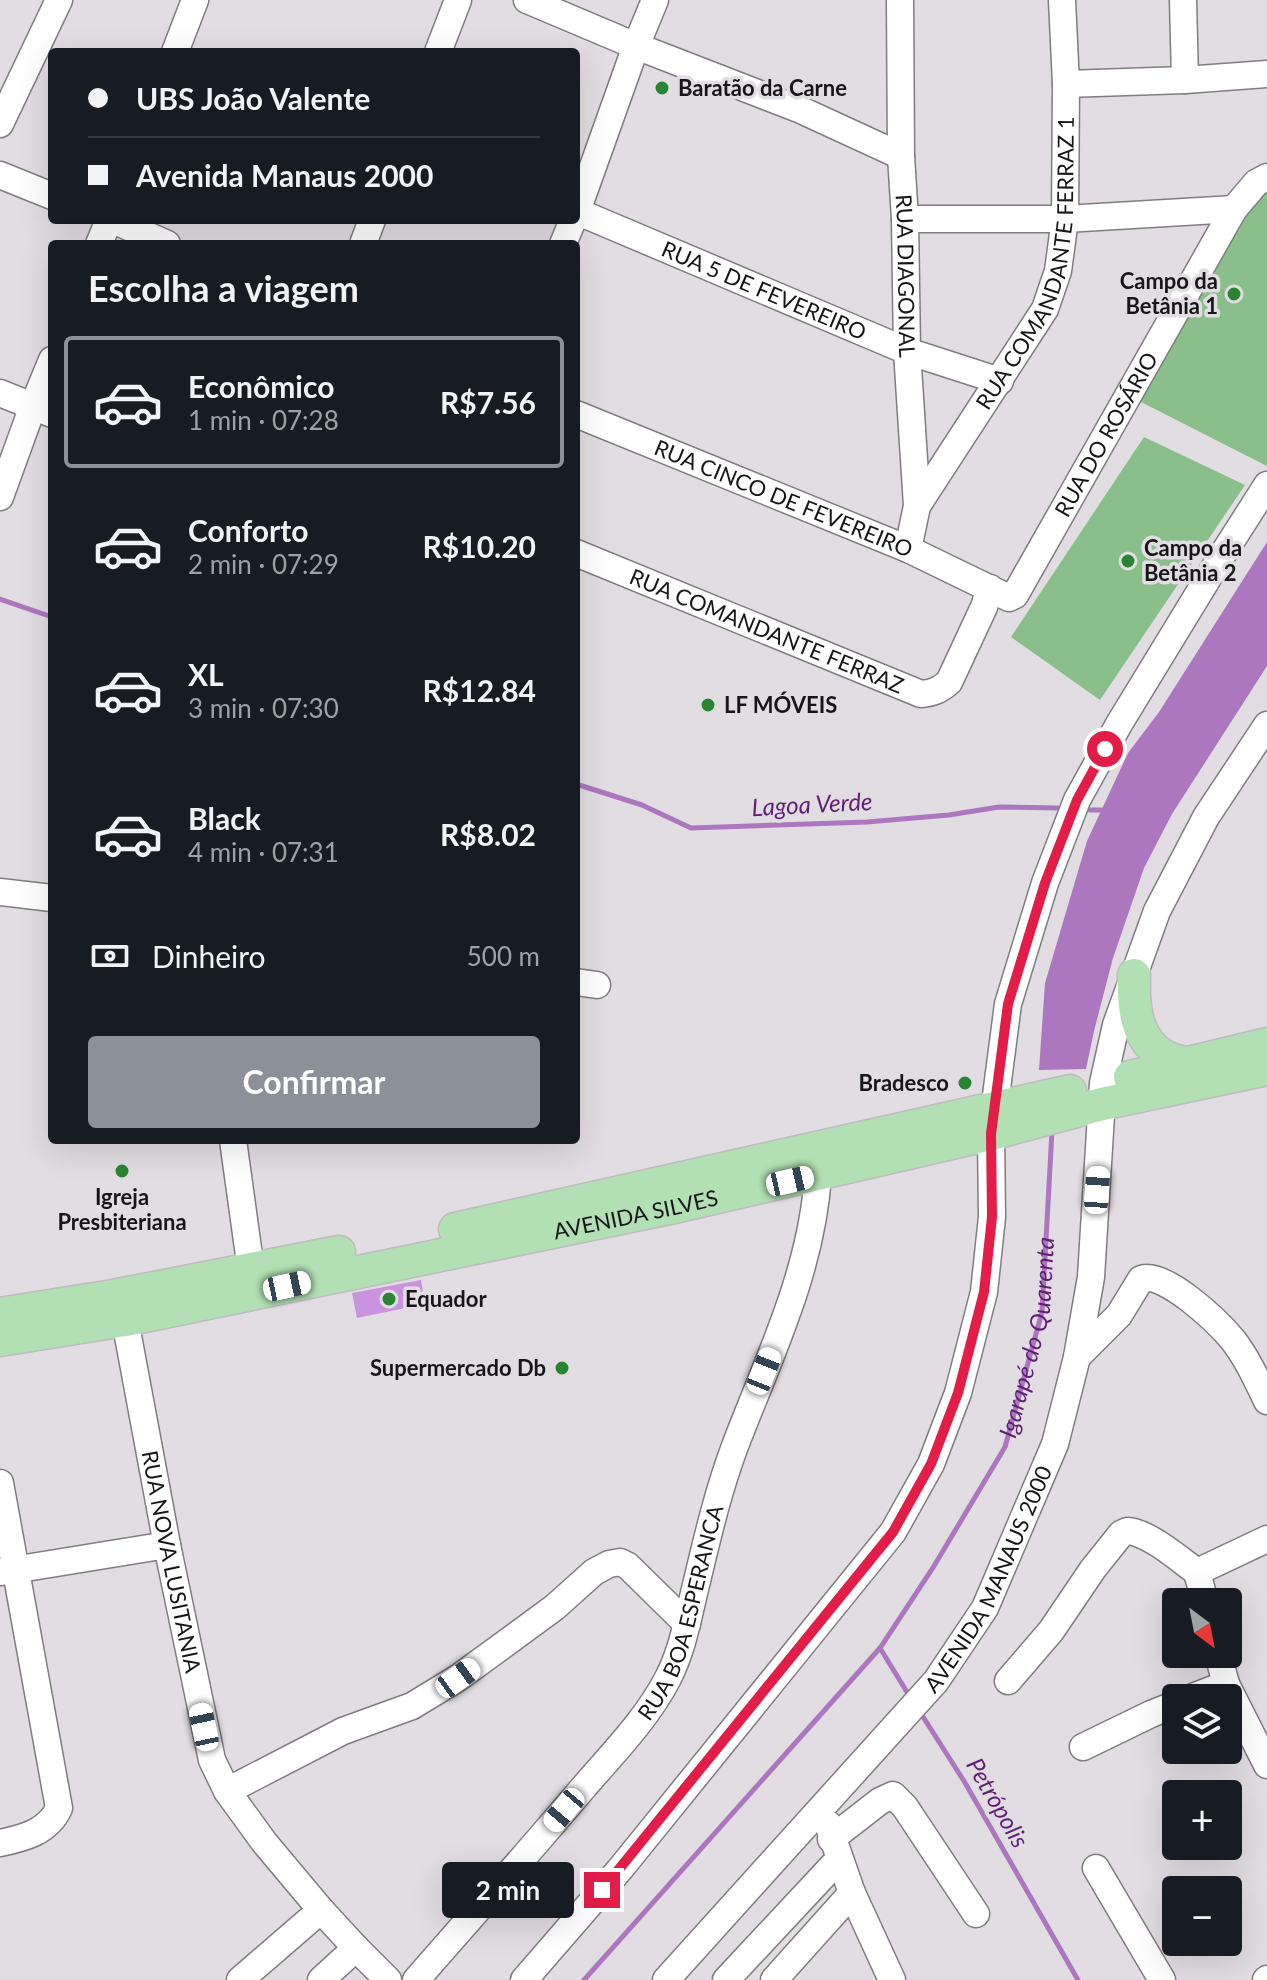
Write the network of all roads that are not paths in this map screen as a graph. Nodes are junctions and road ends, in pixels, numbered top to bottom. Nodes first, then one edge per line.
1 (59, 0) edge
2 (195, 0) edge
3 (458, 0) edge
4 (527, 0) edge
5 (655, 0) edge
6 (900, 0) edge
7 (1062, 0) edge
8 (1183, 0) edge
9 (636, 46) junction
10 (178, 48) edge
11 (440, 48) edge
12 (1267, 74) edge
13 (1185, 80) junction
14 (1066, 84) junction
15 (0, 124) edge
16 (901, 156) junction
17 (0, 175) edge
18 (1267, 177) edge
19 (48, 194) edge
20 (580, 201) edge
21 (1234, 209) junction
22 (580, 214) edge
23 (905, 219) junction
24 (1065, 219) junction
25 (120, 224) edge
26 (158, 240) edge
27 (907, 351) junction
28 (48, 380) edge
29 (1000, 381) junction
30 (0, 393) edge
31 (42, 410) edge
32 (580, 416) edge
33 (1267, 485) edge
34 (0, 497) edge
35 (917, 506) junction
36 (908, 549) junction
37 (580, 555) edge
38 (990, 588) junction
39 (1267, 725) edge
40 (0, 892) edge
41 (48, 898) edge
42 (1134, 975) junction
43 (1267, 1044) edge
44 (1185, 1063) junction
45 (1267, 1069) edge
46 (1097, 1095) junction
47 (992, 1121) junction
48 (234, 1144) edge
49 (818, 1175) junction
50 (251, 1270) junction
51 (0, 1314) edge
52 (125, 1320) junction
53 (0, 1340) edge
54 (1077, 1357) junction
55 (1267, 1401) edge
56 (0, 1483) edge
57 (1267, 1539) edge
58 (167, 1545) junction
59 (8, 1570) edge
60 (1197, 1572) junction
61 (1201, 1588) edge
62 (687, 1624) junction
63 (1222, 1668) edge
64 (1008, 1681) dead end
65 (1226, 1684) edge
66 (1162, 1710) edge
67 (1242, 1716) edge
68 (1083, 1747) dead end
69 (1267, 1765) edge
70 (227, 1791) junction
71 (823, 1807) junction
72 (801, 1831) junction
73 (0, 1843) edge
74 (835, 1849) junction
75 (1096, 1868) dead end
76 (852, 1893) junction
77 (321, 1910) junction
78 (976, 1914) dead end
79 (356, 1948) junction
80 (240, 1980) edge
81 (321, 1980) edge
82 (388, 1980) edge
83 (416, 1980) edge
84 (524, 1980) edge
85 (666, 1980) edge
86 (726, 1980) edge
87 (774, 1980) edge
88 (892, 1980) edge
89 (1162, 1980) edge

1 - 15 street
2 - 10 street
3 - 11 street
4 - 9 street
5 - 9 street
6 - 16 street, RUA DIAGONAL
7 - 14 street, RUA COMANDANTE FERRAZ 1
8 - 13 street
9 - 16 street
9 - 20 street
12 - 13 street
13 - 14 street
14 - 24 street, RUA COMANDANTE FERRAZ 1
16 - 23 street, RUA DIAGONAL
17 - 19 street
18 - 21 street, RUA DO ROSÁRIO
21 - 24 street
21 - 38 street, RUA DO ROSÁRIO
22 - 27 street, RUA 5 DE FEVEREIRO
23 - 24 street
23 - 27 street, RUA DIAGONAL
24 - 29 street, RUA COMANDANTE FERRAZ 1
25 - 26 street
27 - 29 street, RUA 5 DE FEVEREIRO
27 - 35 street, RUA DIAGONAL
28 - 31 street
29 - 35 street, RUA COMANDANTE FERRAZ 1
30 - 31 street
31 - 34 street
32 - 36 street, RUA CINCO DE FEVEREIRO
33 - 47 street
35 - 36 street, RUA DIAGONAL
36 - 38 street, RUA CINCO DE FEVEREIRO
37 - 38 street, RUA COMANDANTE FERRAZ
39 - 42 street, AVENIDA MANAUS 2000
40 - 41 street
42 - 44 main road
42 - 46 street, AVENIDA MANAUS 2000
43 - 44 main road, AVENIDA SILVES
44 - 46 main road, AVENIDA SILVES
45 - 46 main road, AVENIDA SILVES
46 - 47 main road, AVENIDA SILVES
46 - 54 street, AVENIDA MANAUS 2000
47 - 49 main road, AVENIDA SILVES
47 - 50 main road, AVENIDA SILVES
47 - 84 street
48 - 50 street
49 - 52 main road, AVENIDA SILVES
49 - 62 street, RUA BOA ESPERANCA
50 - 51 main road, AVENIDA SILVES
52 - 53 main road, AVENIDA SILVES
52 - 58 street, RUA NOVA LUSITANIA
54 - 55 street
54 - 71 street, AVENIDA MANAUS 2000
56 - 59 street
57 - 60 street
58 - 59 street
58 - 70 street, RUA NOVA LUSITANIA
59 - 73 street
60 - 61 street
60 - 64 street
62 - 70 street
62 - 83 street, RUA BOA ESPERANCA
63 - 65 street
66 - 68 street
67 - 69 street
70 - 77 street, RUA NOVA LUSITANIA
71 - 72 street, AVENIDA MANAUS 2000
71 - 74 street
72 - 74 street
72 - 85 street, AVENIDA MANAUS 2000
74 - 76 street
74 - 78 street
74 - 86 street
75 - 89 street
76 - 87 street
76 - 88 street
77 - 79 street, RUA NOVA LUSITANIA
77 - 80 street
79 - 81 street
79 - 82 street, RUA NOVA LUSITANIA

